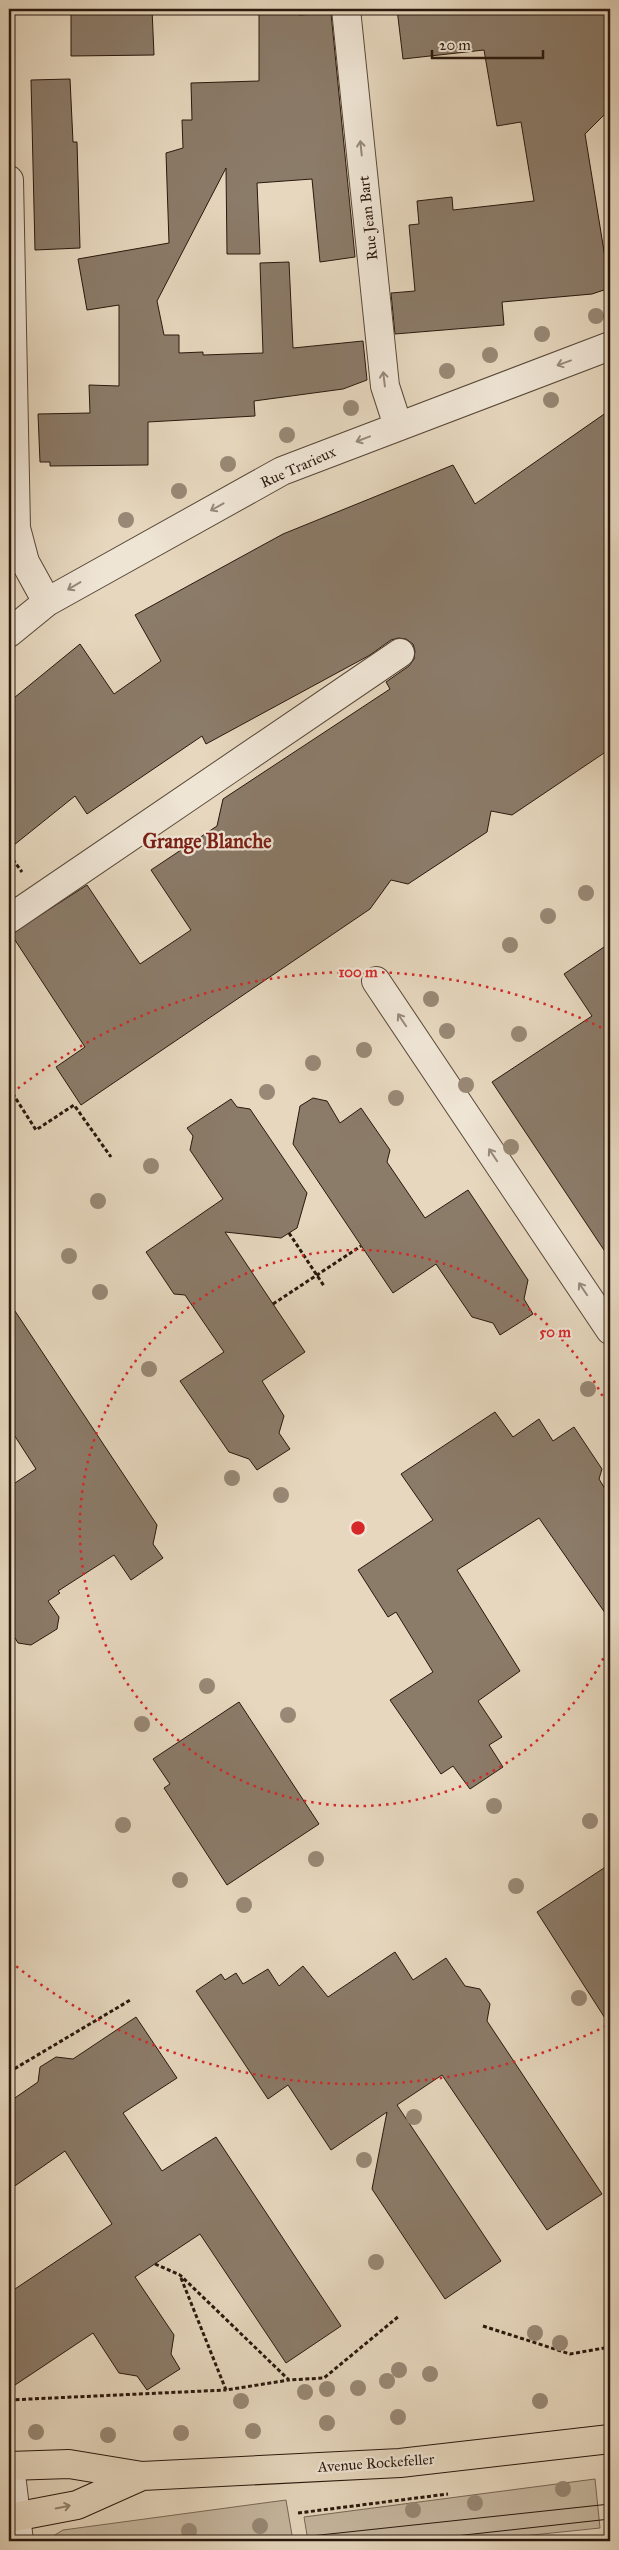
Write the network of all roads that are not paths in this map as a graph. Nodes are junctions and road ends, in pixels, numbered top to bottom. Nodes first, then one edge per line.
1 (346, 9) edge
2 (9, 180) edge
3 (610, 346) edge
4 (398, 426) junction
5 (47, 602) junction
6 (9, 633) edge
7 (400, 653) dead end
8 (9, 919) edge
9 (376, 981) dead end
10 (610, 1330) edge
11 (610, 2439) edge
12 (9, 2466) edge
13 (142, 2476) junction
14 (14, 2525) edge

4 -> 1 street, Rue Jean Bart
2 - 5 street
3 -> 4 street, Rue Trarieux
4 -> 5 street, Rue Trarieux
5 - 6 street, Rue Trarieux
7 - 8 street
10 -> 9 street
11 - 13 main road, Avenue Rockefeller
12 - 13 main road, Avenue Rockefeller
12 - 14 street
14 -> 13 main road, Avenue Rockefeller

